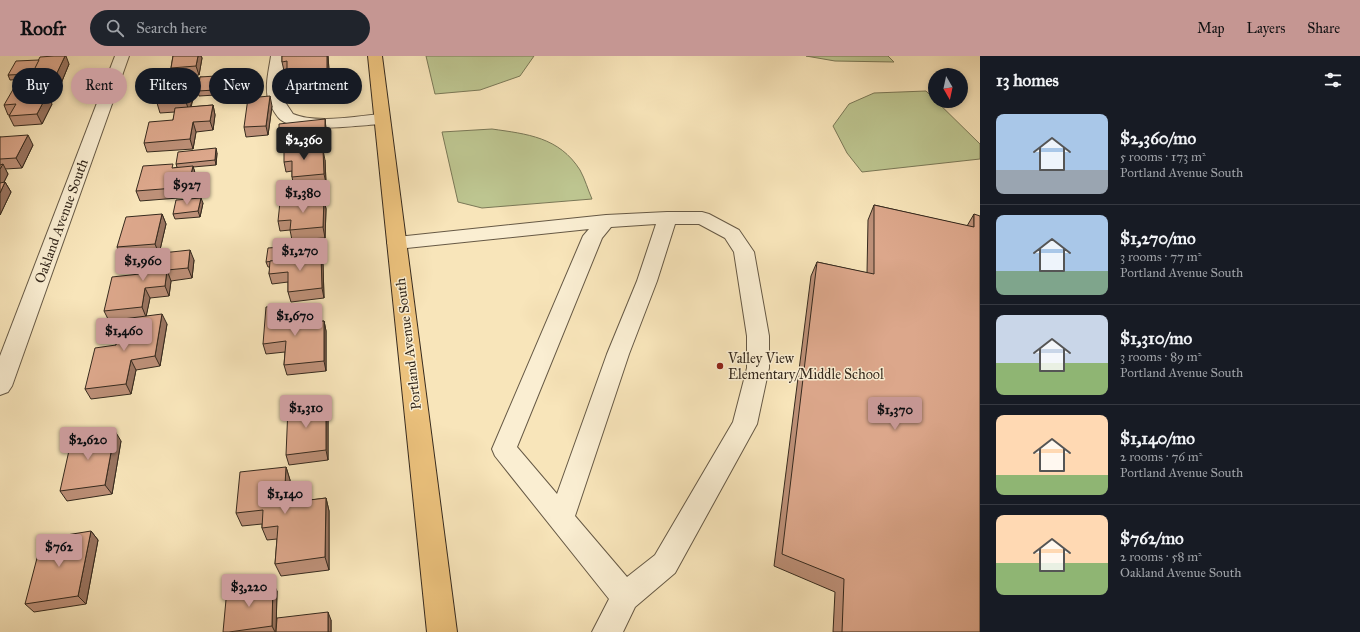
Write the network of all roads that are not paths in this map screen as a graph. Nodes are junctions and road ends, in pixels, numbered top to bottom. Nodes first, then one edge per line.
1 (122, 56) edge
2 (278, 56) edge
3 (375, 56) edge
4 (382, 119) junction
5 (667, 218) junction
6 (606, 221) junction
7 (396, 243) junction
8 (0, 386) edge
9 (561, 519) junction
10 (625, 597) junction
11 (442, 632) edge
12 (607, 632) edge

1 - 8 street, Oakland Avenue South
2 - 4 street
3 - 4 main road, Portland Avenue South
4 - 7 main road, Portland Avenue South
5 - 6 street
5 - 9 street
5 - 10 street
6 - 7 street
6 - 9 street
7 - 11 main road, Portland Avenue South
9 - 10 street
10 - 12 street

